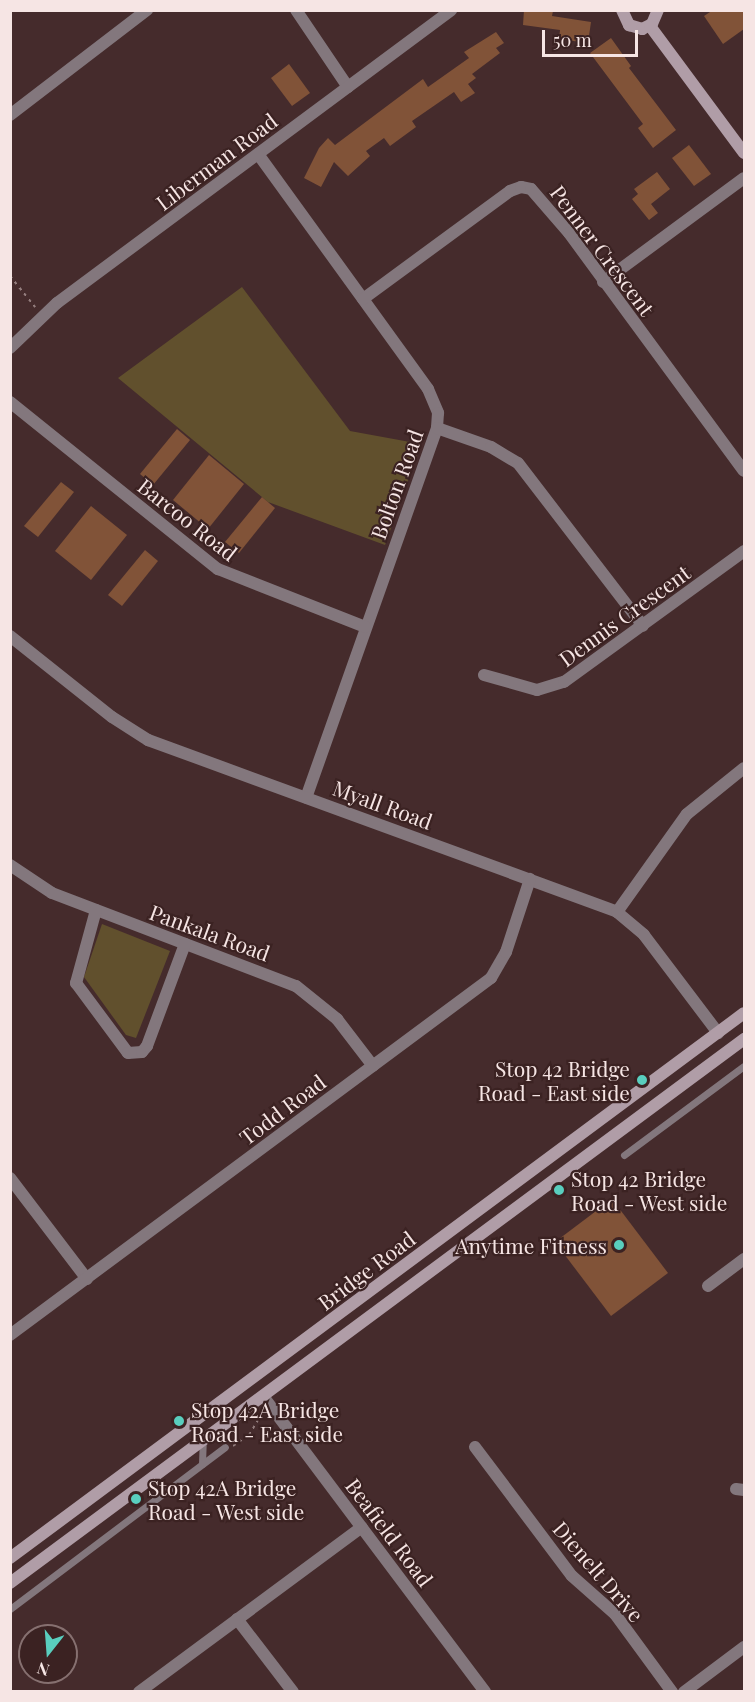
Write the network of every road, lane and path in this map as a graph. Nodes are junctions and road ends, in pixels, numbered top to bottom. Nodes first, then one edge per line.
1 (147, 10) edge
2 (296, 10) edge
3 (451, 10) edge
4 (622, 10) edge
5 (658, 10) edge
6 (650, 26) junction
7 (348, 87) junction
8 (10, 115) edge
9 (744, 153) edge
10 (258, 154) junction
11 (744, 178) edge
12 (10, 276) edge
13 (603, 282) junction
14 (363, 299) junction
15 (41, 315) junction
16 (10, 348) edge
17 (10, 402) edge
18 (437, 428) junction
19 (744, 471) edge
20 (744, 551) edge
21 (643, 626) junction
22 (365, 627) junction
23 (10, 636) edge
24 (484, 675) dead end
25 (744, 768) edge
26 (306, 797) junction
27 (10, 865) edge
28 (530, 879) junction
29 (96, 910) junction
30 (617, 912) junction
31 (185, 944) junction
32 (744, 1013) edge
33 (718, 1033) junction
34 (744, 1039) edge
35 (730, 1049) junction
36 (373, 1066) junction
37 (744, 1066) edge
38 (624, 1155) dead end
39 (10, 1178) edge
40 (744, 1259) edge
41 (87, 1279) junction
42 (708, 1286) dead end
43 (10, 1335) edge
44 (251, 1380) junction
45 (263, 1396) junction
46 (261, 1414) dead end
47 (203, 1440) junction
48 (228, 1447) joint
49 (475, 1447) dead end
50 (202, 1464) junction
51 (362, 1527) junction
52 (10, 1558) edge
53 (10, 1583) edge
54 (10, 1609) edge
55 (237, 1618) junction
56 (744, 1647) edge
57 (139, 1692) edge
58 (293, 1692) edge
59 (485, 1692) edge
60 (672, 1692) edge
61 (684, 1692) edge

1 - 8 street
2 - 7 street
3 - 7 street, Liberman Road
4 - 6 main road
5 - 6 main road
6 - 9 main road
7 - 10 street, Liberman Road
10 - 14 street, Bolton Road
10 - 15 street, Liberman Road
11 - 13 street
12 - 15 path
13 - 14 street, Penner Crescent
13 - 19 street, Penner Crescent
14 - 18 street, Bolton Road
15 - 16 street, Liberman Road
17 - 22 street, Barcoo Road
18 - 21 street
18 - 22 street, Bolton Road
20 - 21 street, Dennis Crescent
21 - 24 street, Dennis Crescent
22 - 26 street, Bolton Road
23 - 26 street, Myall Road
25 - 30 street
26 - 28 street, Myall Road
27 - 29 street, Pankala Road
28 - 30 street, Myall Road
28 - 36 street, Todd Road
29 - 31 street, Pankala Road
29 - 31 street
30 - 33 street, Myall Road
31 - 36 street, Pankala Road
32 - 33 main road, Bridge Road
33 - 35 main road
33 - 44 main road, Bridge Road
34 - 35 main road, Bridge Road
35 - 45 main road, Bridge Road
36 - 41 street, Todd Road
37 - 38 lane
39 - 41 street
40 - 42 street
41 - 43 street, Todd Road
44 - 45 main road
44 - 52 main road, Bridge Road
45 - 47 main road, Bridge Road
45 - 51 street, Beafield Road
46 - 48 path
47 - 50 lane
47 - 53 main road, Bridge Road
48 - 50 lane
49 - 60 street, Dienelt Drive
50 - 54 lane
51 - 55 street
51 - 59 street, Beafield Road
55 - 57 street
55 - 58 street
56 - 61 street

